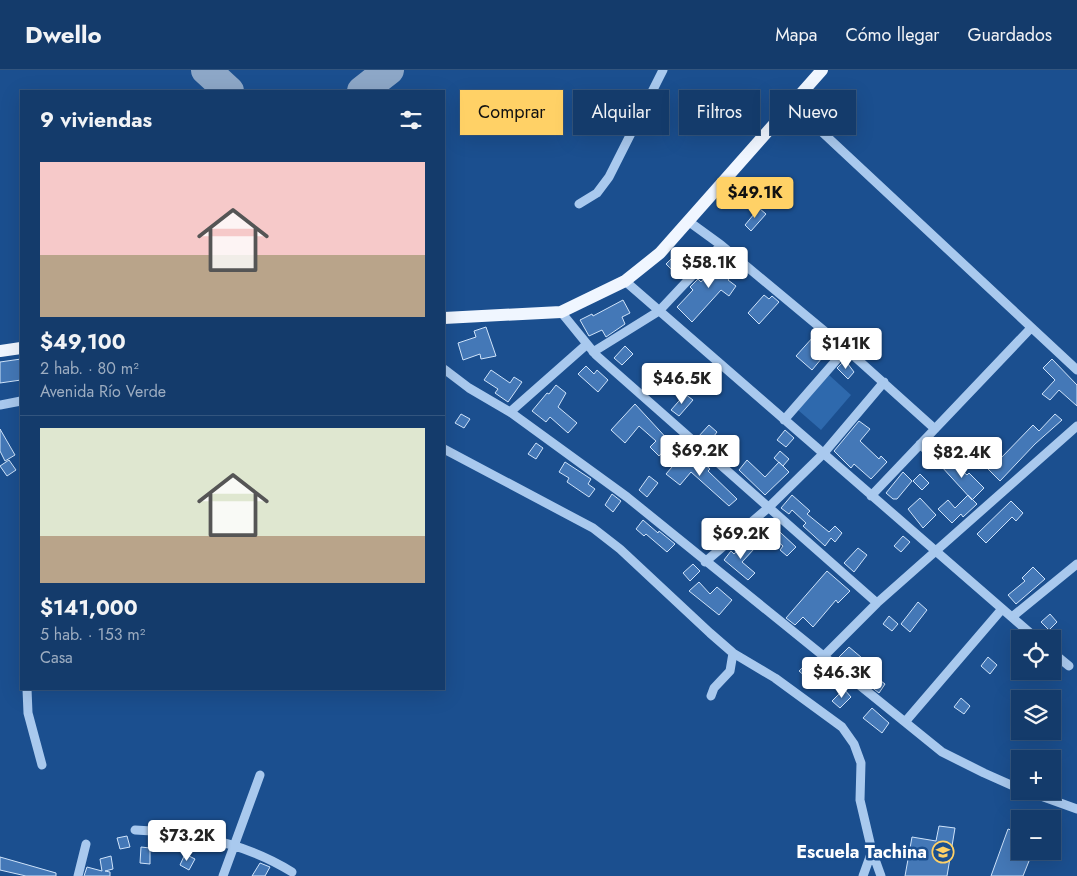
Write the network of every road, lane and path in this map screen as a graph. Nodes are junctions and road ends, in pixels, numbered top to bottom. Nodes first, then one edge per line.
1 (663, 70) edge
2 (822, 70) edge
3 (804, 90) edge
4 (770, 129) edge
5 (825, 135) edge
6 (578, 204) dead end
7 (688, 221) junction
8 (721, 246) junction
9 (625, 281) junction
10 (660, 311) junction
11 (561, 312) junction
12 (445, 318) edge
13 (1030, 328) junction
14 (586, 345) junction
15 (20, 348) edge
16 (846, 348) junction
17 (0, 351) edge
18 (593, 352) junction
19 (445, 370) edge
20 (1077, 370) edge
21 (884, 382) junction
22 (20, 401) edge
23 (0, 405) edge
24 (510, 412) junction
25 (784, 420) junction
26 (1077, 426) edge
27 (935, 428) junction
28 (920, 444) junction
29 (445, 450) edge
30 (823, 454) junction
31 (938, 461) dead end
32 (871, 496) junction
33 (768, 508) junction
34 (935, 552) junction
35 (705, 562) junction
36 (1077, 564) edge
37 (876, 603) junction
38 (1002, 609) junction
39 (1012, 617) junction
40 (1027, 630) edge
41 (733, 653) junction
42 (823, 657) junction
43 (1061, 659) edge
44 (1069, 666) dead end
45 (27, 690) edge
46 (711, 696) dead end
47 (905, 722) junction
48 (42, 765) dead end
49 (260, 775) dead end
50 (1011, 785) edge
51 (1052, 800) edge
52 (1077, 809) edge
53 (135, 830) dead end
54 (86, 844) dead end
55 (234, 847) junction
56 (872, 851) junction
57 (292, 872) dead end
58 (78, 876) edge
59 (223, 876) edge
60 (863, 876) edge
61 (881, 876) edge

1 - 6 street
2 - 3 main road
4 - 7 main road
5 - 13 street
7 - 8 street
7 - 9 main road
8 - 10 street
8 - 16 street
9 - 10 street
9 - 11 main road
10 - 18 street
10 - 25 street
11 - 12 main road
11 - 14 street
13 - 20 street
13 - 27 street
14 - 18 street
14 - 24 street
15 - 17 main road
16 - 21 street
16 - 25 street
18 - 33 street
19 - 24 street
21 - 27 street
21 - 30 street
22 - 23 street
24 - 35 street
25 - 30 street
26 - 34 street
27 - 28 street
28 - 31 street
28 - 32 street
29 - 41 street
30 - 32 street
30 - 33 street
32 - 34 street
33 - 35 street
33 - 37 street
34 - 37 street
34 - 38 street
35 - 42 street
36 - 39 street
37 - 42 street
38 - 39 street
38 - 47 street
39 - 40 street
41 - 46 street
41 - 56 street
42 - 47 street
43 - 44 street
45 - 48 street
47 - 50 street
49 - 55 street
51 - 52 street
53 - 55 street
54 - 58 street
55 - 57 street
55 - 59 street
56 - 60 street
56 - 61 street

